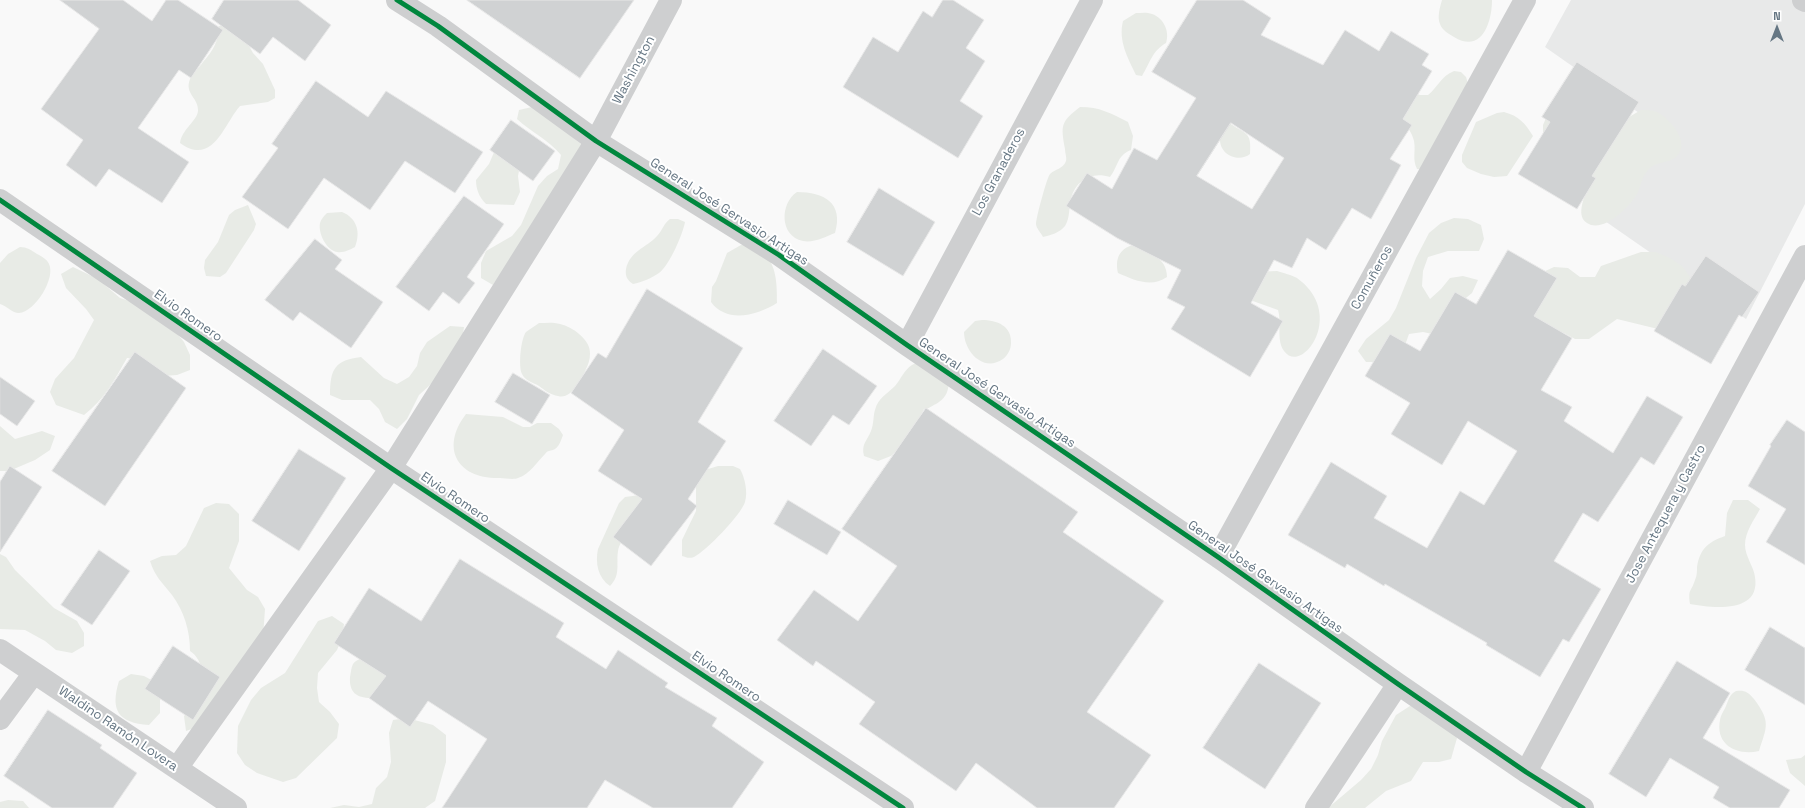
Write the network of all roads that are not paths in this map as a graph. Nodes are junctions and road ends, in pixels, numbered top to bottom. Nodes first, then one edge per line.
1 (397, 0) edge
2 (671, 0) edge
3 (1092, 0) edge
4 (1525, 0) edge
5 (596, 140) junction
6 (0, 200) edge
7 (1805, 256) edge
8 (907, 345) junction
9 (391, 468) junction
10 (1218, 557) junction
11 (0, 650) edge
12 (34, 673) junction
13 (1398, 684) junction
14 (0, 719) edge
15 (177, 768) junction
16 (1526, 772) junction
17 (236, 808) edge
18 (903, 808) edge
19 (1316, 808) edge
20 (1583, 808) edge

1 - 5 street, General José Gervasio Artigas
2 - 5 street, Washington
3 - 8 street, Los Granaderos
4 - 10 street, Comuñeros
5 - 8 street, General José Gervasio Artigas
5 - 9 street, Washington
6 - 9 street, Elvio Romero
7 - 16 street, Jose Antequera y Castro
8 - 10 street, General José Gervasio Artigas
9 - 15 street, Washington
9 - 18 street, Elvio Romero
10 - 13 street, General José Gervasio Artigas
11 - 12 street, Waldino Ramón Lovera
12 - 14 street
12 - 15 street, Waldino Ramón Lovera
13 - 16 street, General José Gervasio Artigas
13 - 19 street
15 - 17 street, Waldino Ramón Lovera
16 - 20 street, General José Gervasio Artigas

